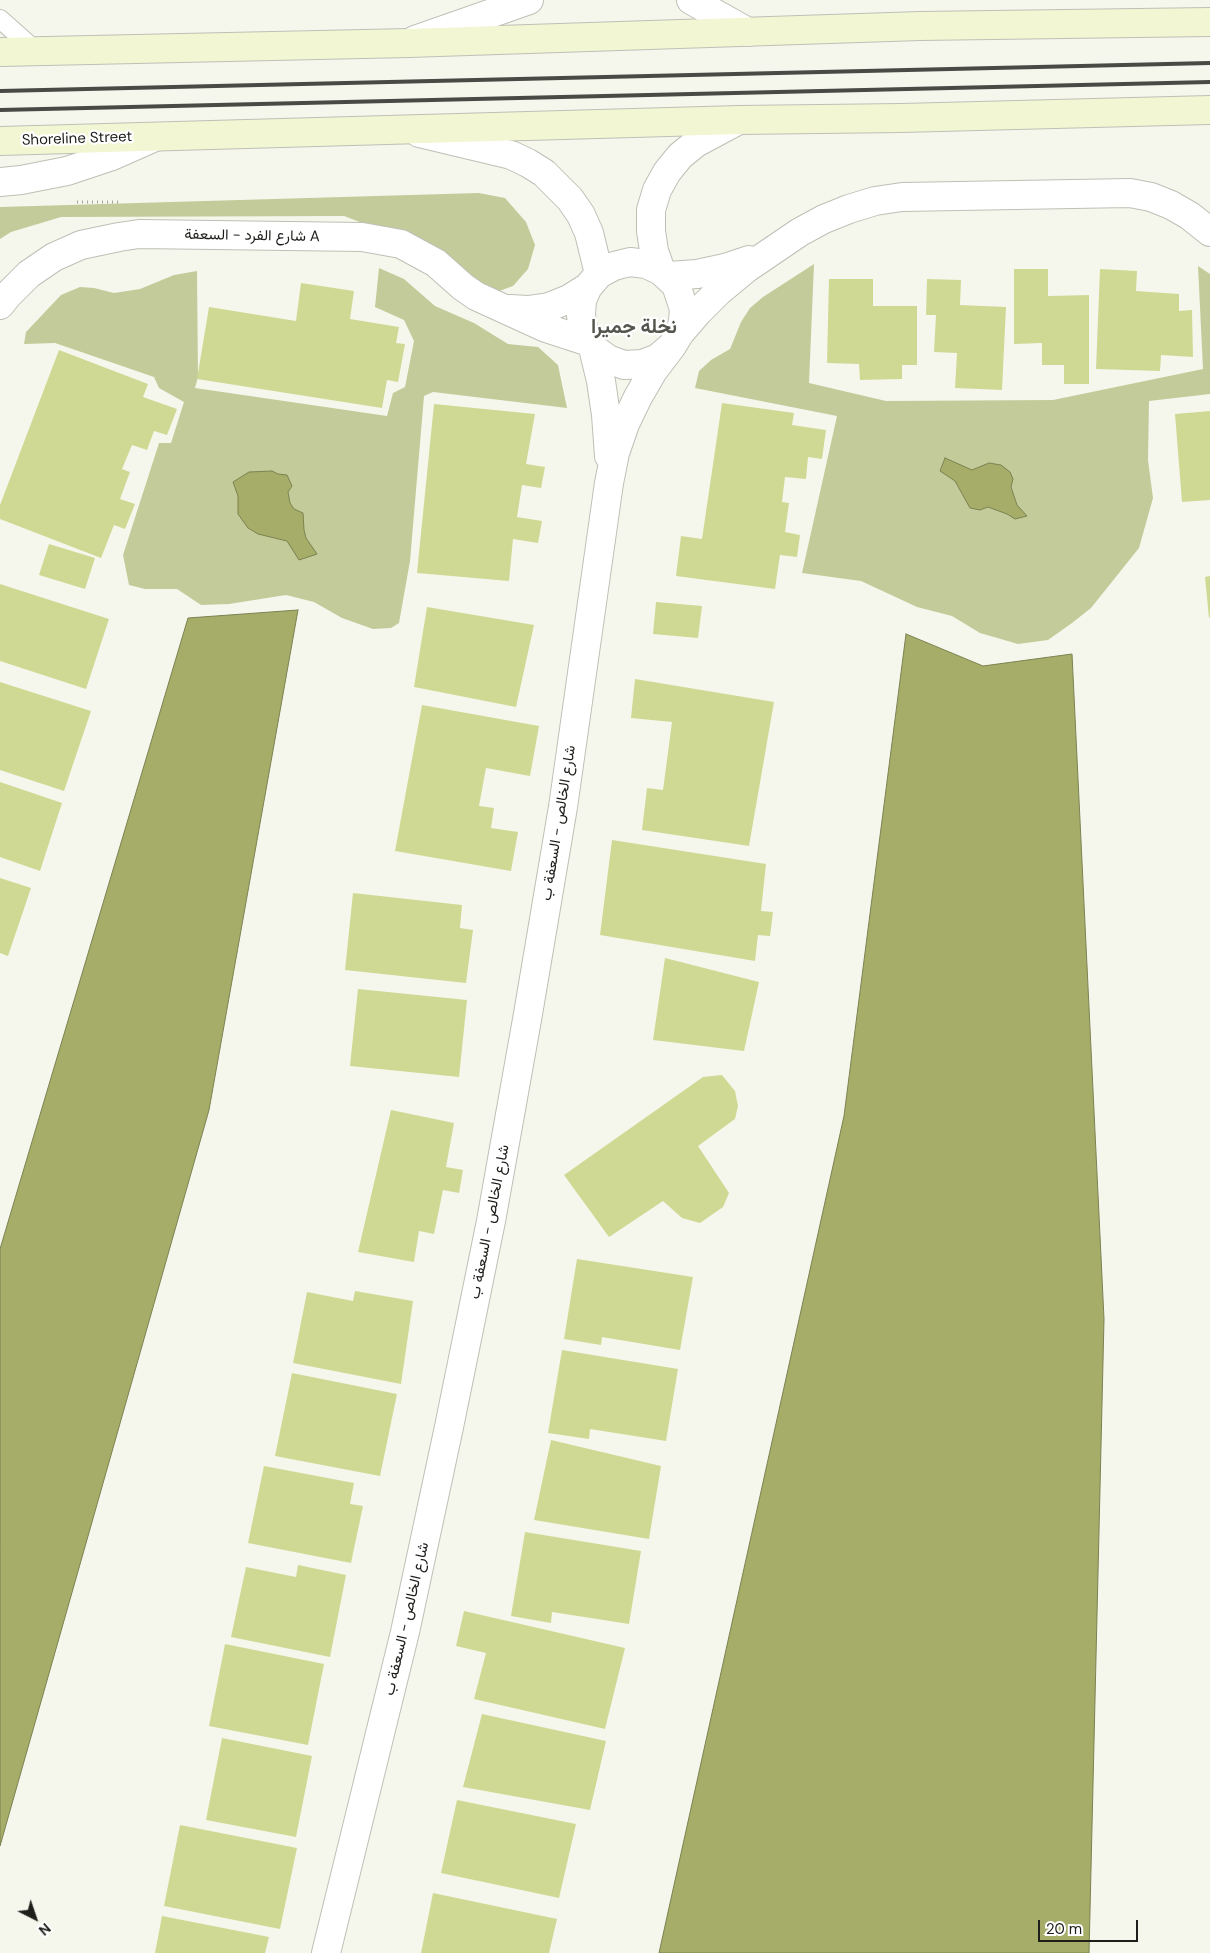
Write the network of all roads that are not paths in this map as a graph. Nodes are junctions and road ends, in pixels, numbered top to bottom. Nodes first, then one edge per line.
1 (529, 0) edge
2 (691, 0) edge
3 (0, 19) edge
4 (1210, 22) edge
5 (748, 32) junction
6 (408, 43) junction
7 (0, 44) edge
8 (36, 51) junction
9 (0, 52) edge
10 (1210, 111) edge
11 (739, 120) junction
12 (410, 131) junction
13 (155, 137) junction
14 (0, 141) edge
15 (0, 182) edge
16 (1210, 232) edge
17 (778, 247) junction
18 (665, 273) junction
19 (593, 281) junction
20 (0, 305) edge
21 (506, 308) junction
22 (676, 340) junction
23 (591, 345) junction
24 (609, 483) junction
25 (326, 1953) edge

1 - 6 street
2 - 5 street
3 - 8 lane
4 - 5 main road
5 - 6 main road
6 - 8 main road
7 - 8 street
8 - 9 main road
10 - 11 main road, Shoreline Street
11 - 12 main road, Shoreline Street
11 - 18 street
12 - 13 main road, Shoreline Street
12 - 19 street
13 - 14 main road, Shoreline Street
13 - 15 street
16 - 17 street
17 - 18 street
17 - 22 street
18 - 19 street
18 - 22 street
19 - 21 street, شارع الفرد - السعفة A
19 - 23 street
20 - 21 street, شارع الفرد - السعفة A
21 - 23 street, شارع الفرد - السعفة A
22 - 23 street
22 - 24 street, شارع الخالص - السعفة ب
23 - 24 street, شارع الخالص - السعفة ب
24 - 25 street, شارع الخالص - السعفة ب

